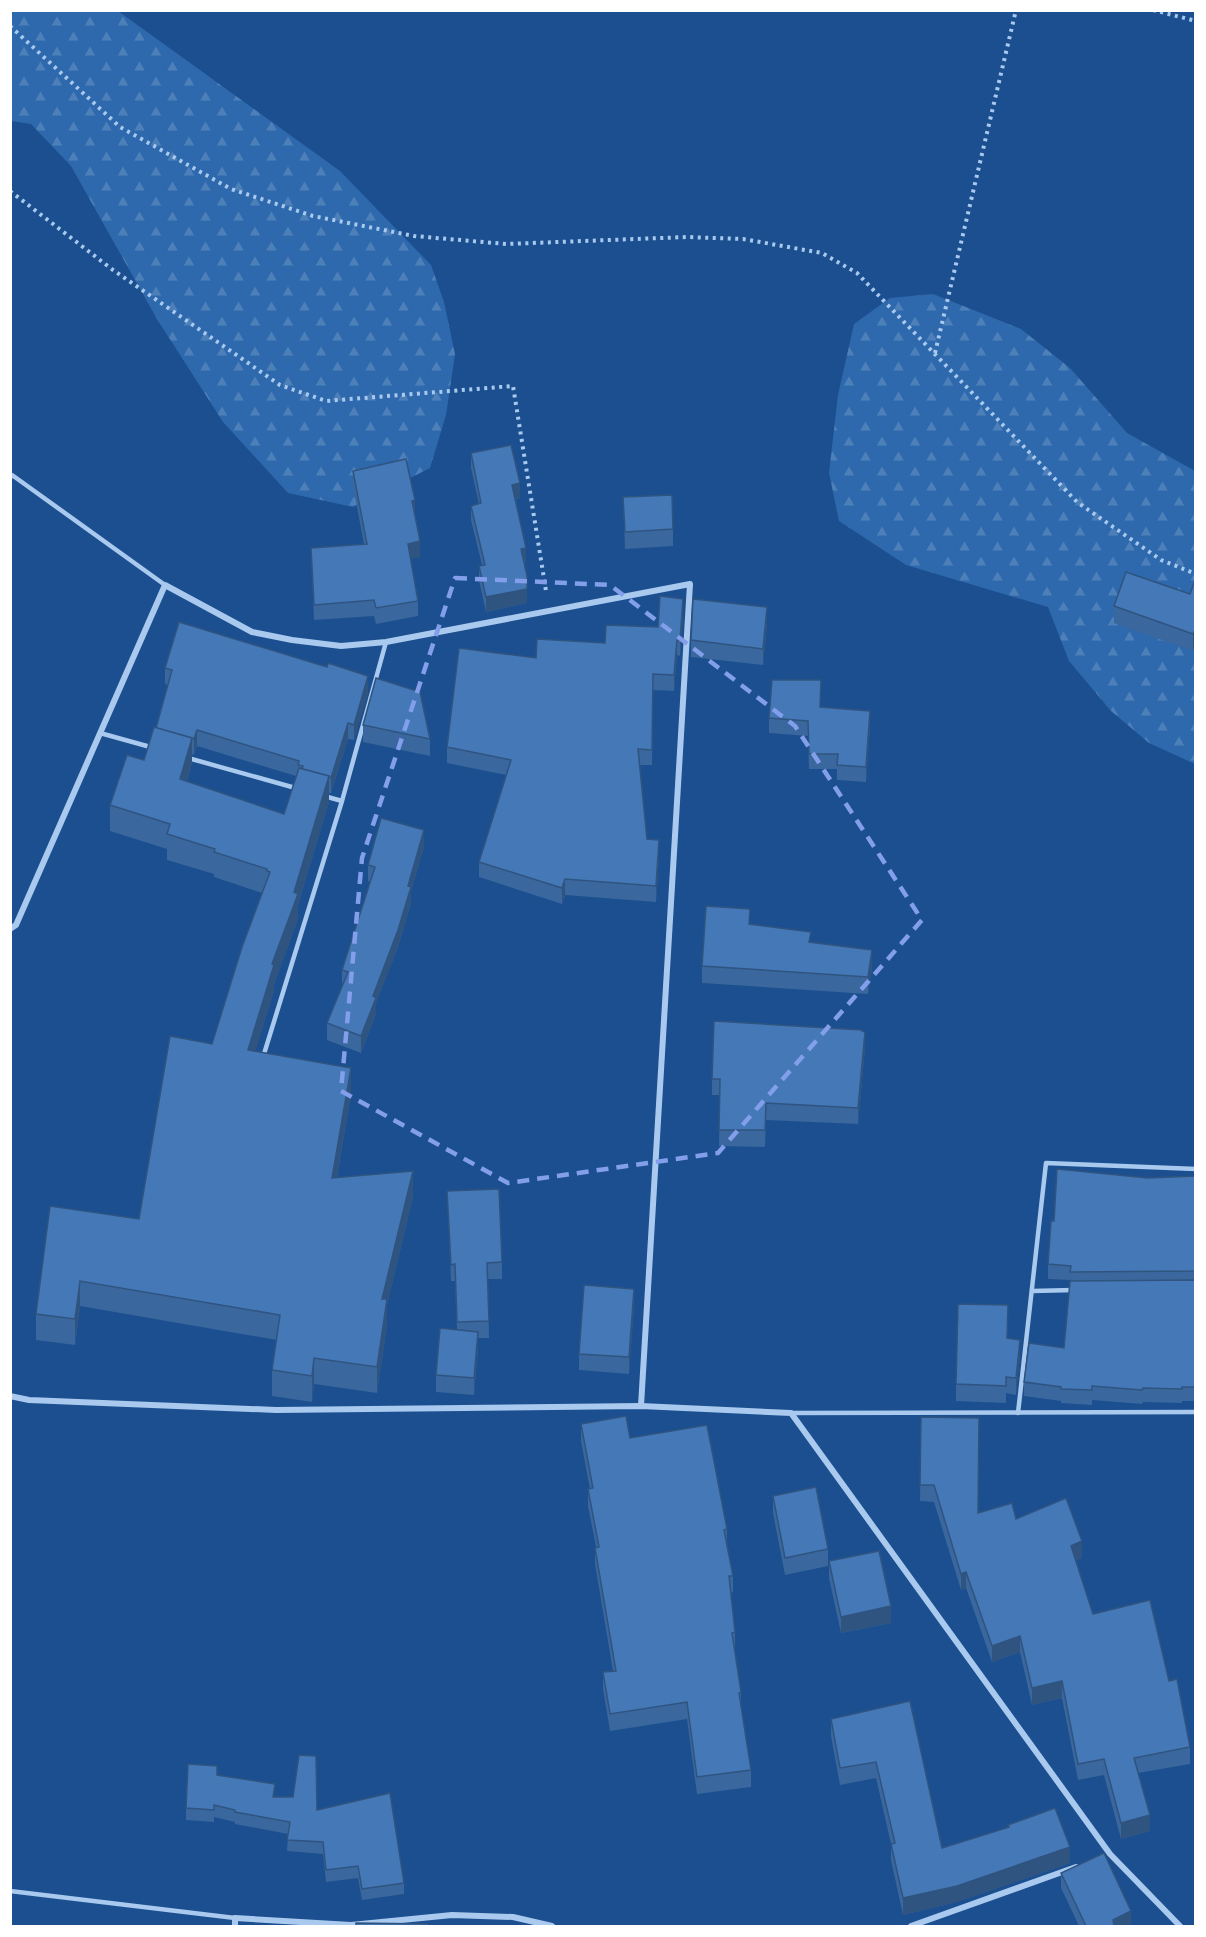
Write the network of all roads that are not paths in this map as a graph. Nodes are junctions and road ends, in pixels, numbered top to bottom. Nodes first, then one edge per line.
1 (10, 478) edge
2 (165, 585) junction
3 (386, 642) junction
4 (100, 733) junction
5 (158, 749) edge
6 (180, 756) edge
7 (307, 791) edge
8 (319, 795) edge
9 (342, 801) junction
10 (10, 929) edge
11 (264, 1054) edge
12 (1196, 1169) edge
13 (1078, 1290) edge
14 (1032, 1291) junction
15 (10, 1396) edge
16 (641, 1406) junction
17 (1196, 1412) edge
18 (791, 1413) junction
19 (1018, 1413) junction
20 (1110, 1854) junction
21 (1100, 1858) edge
22 (1078, 1866) edge
23 (10, 1891) edge
24 (235, 1918) junction
25 (235, 1926) edge
26 (552, 1926) edge
27 (911, 1926) edge
28 (1179, 1926) edge

1 - 2 lane
2 - 3 street
2 - 4 street
3 - 9 lane
3 - 16 street
4 - 5 lane
4 - 10 street
6 - 7 lane
8 - 9 lane
9 - 11 lane
12 - 14 lane
13 - 14 lane
14 - 19 lane
15 - 16 street
16 - 18 street
17 - 19 lane
18 - 19 lane
18 - 20 street
20 - 21 street
20 - 28 street
22 - 27 street
23 - 24 lane
24 - 25 street
24 - 26 street

